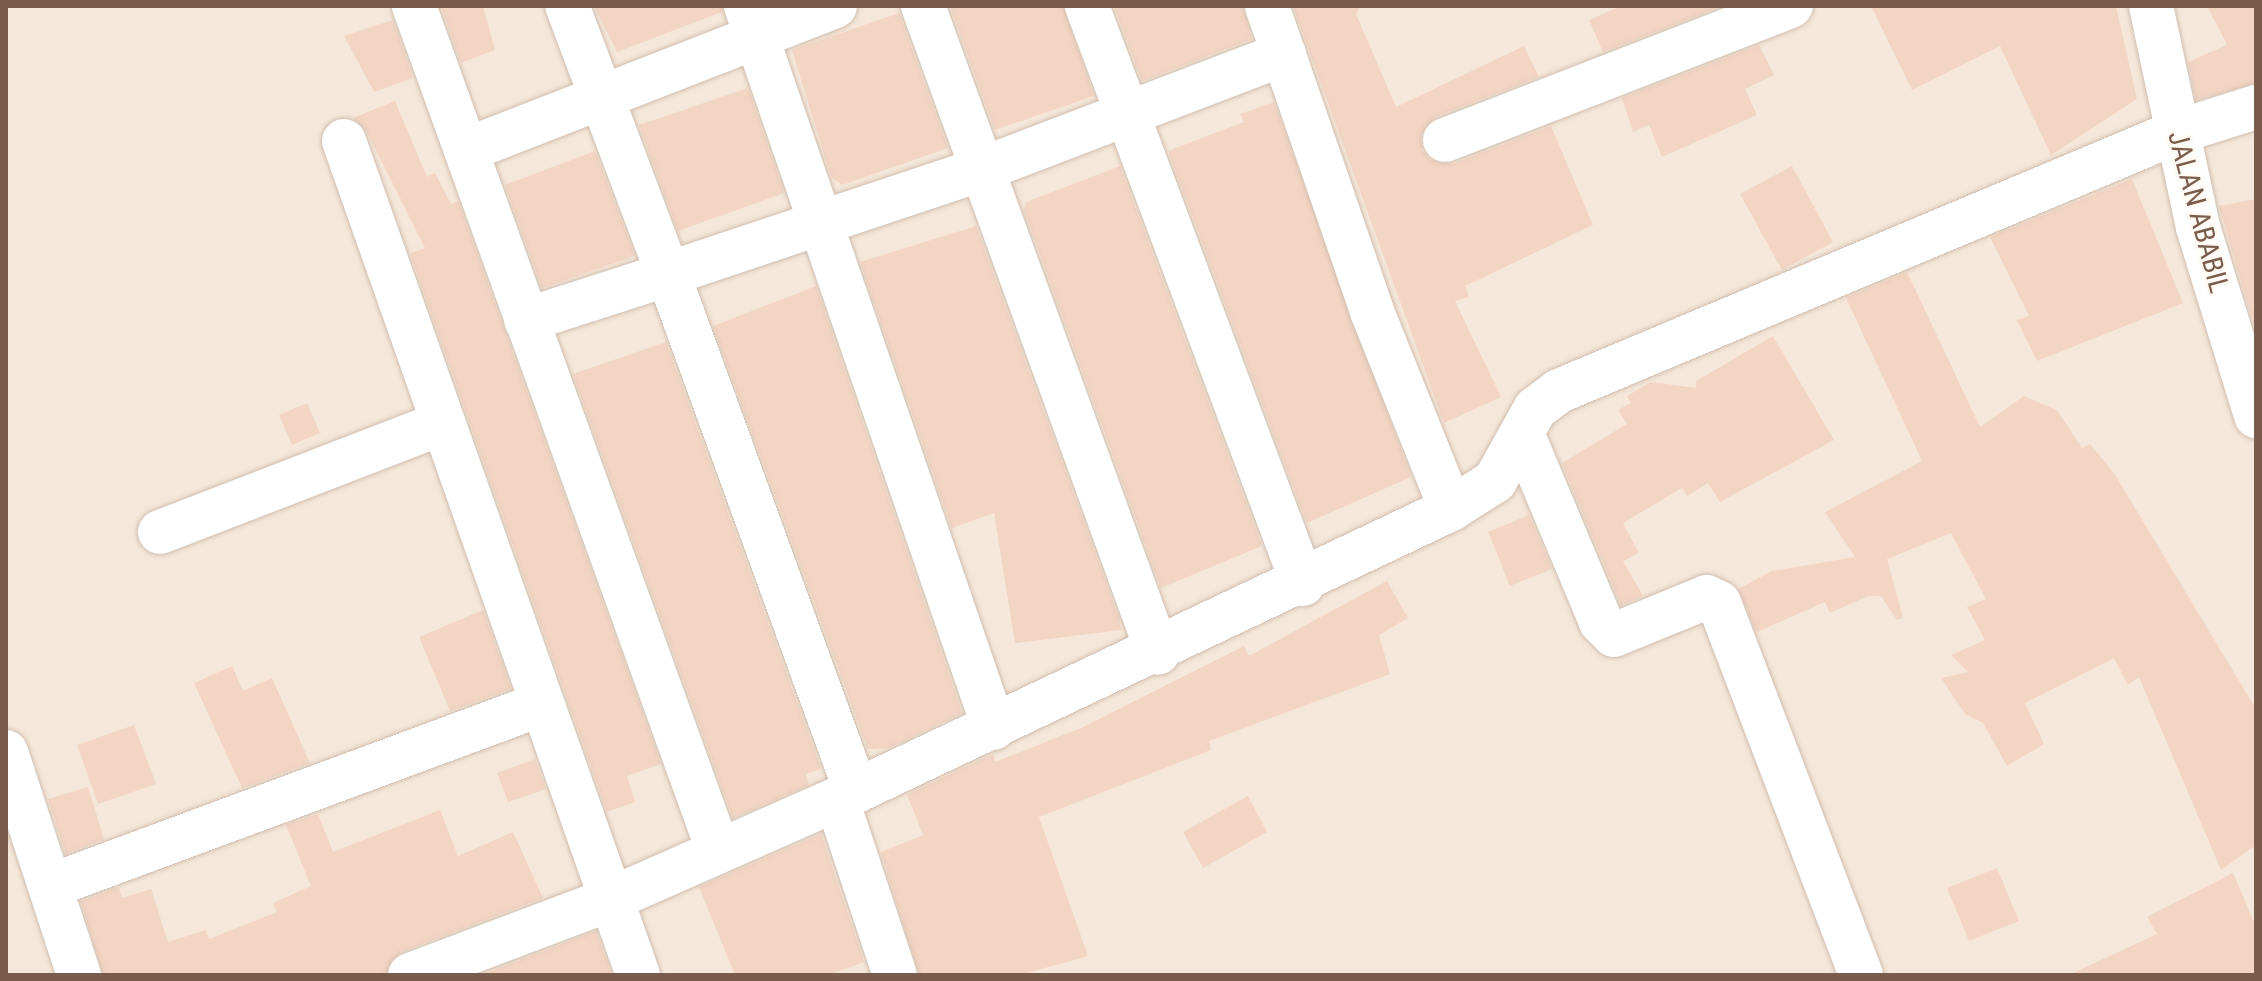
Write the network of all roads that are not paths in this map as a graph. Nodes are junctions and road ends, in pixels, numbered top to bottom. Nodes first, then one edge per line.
1 (414, 6) edge
2 (567, 6) edge
3 (835, 6) edge
4 (923, 6) edge
5 (1087, 6) edge
6 (1267, 6) edge
7 (1791, 6) edge
8 (2151, 6) edge
9 (752, 21) edge
10 (1284, 54) junction
11 (603, 97) junction
12 (2256, 107) edge
13 (1126, 116) junction
14 (2177, 132) junction
15 (1445, 140) dead end
16 (344, 141) dead end
17 (466, 150) junction
18 (985, 168) junction
19 (821, 223) junction
20 (668, 274) junction
21 (526, 320) junction
22 (2256, 416) edge
23 (438, 425) junction
24 (1522, 433) junction
25 (1451, 509) junction
26 (160, 532) dead end
27 (1303, 584) junction
28 (1158, 653) junction
29 (539, 705) junction
30 (994, 728) junction
31 (6, 752) edge
32 (846, 796) junction
33 (718, 850) junction
34 (53, 885) junction
35 (611, 899) junction
36 (79, 975) edge
37 (410, 975) edge
38 (638, 975) edge
39 (895, 975) edge
40 (1861, 975) edge

1 - 17 street
2 - 11 street
3 - 9 street
4 - 18 street
5 - 13 street
6 - 10 street
7 - 15 street
8 - 14 street, JALAN ABABIL
9 - 11 street
9 - 19 street
10 - 13 street
10 - 25 street
11 - 17 street
11 - 20 street
12 - 14 street
13 - 18 street
13 - 27 street
14 - 22 street, JALAN ABABIL
14 - 24 street
16 - 23 street
17 - 21 street
18 - 19 street
18 - 28 street
19 - 20 street
19 - 30 street
20 - 21 street
20 - 32 street
21 - 33 street
23 - 26 street
23 - 29 street
24 - 25 street
24 - 40 street
25 - 27 street
27 - 28 street
28 - 30 street
29 - 34 street
29 - 35 street
30 - 32 street
31 - 34 street
32 - 33 street
32 - 39 street
33 - 35 street
34 - 36 street
35 - 37 street
35 - 38 street

